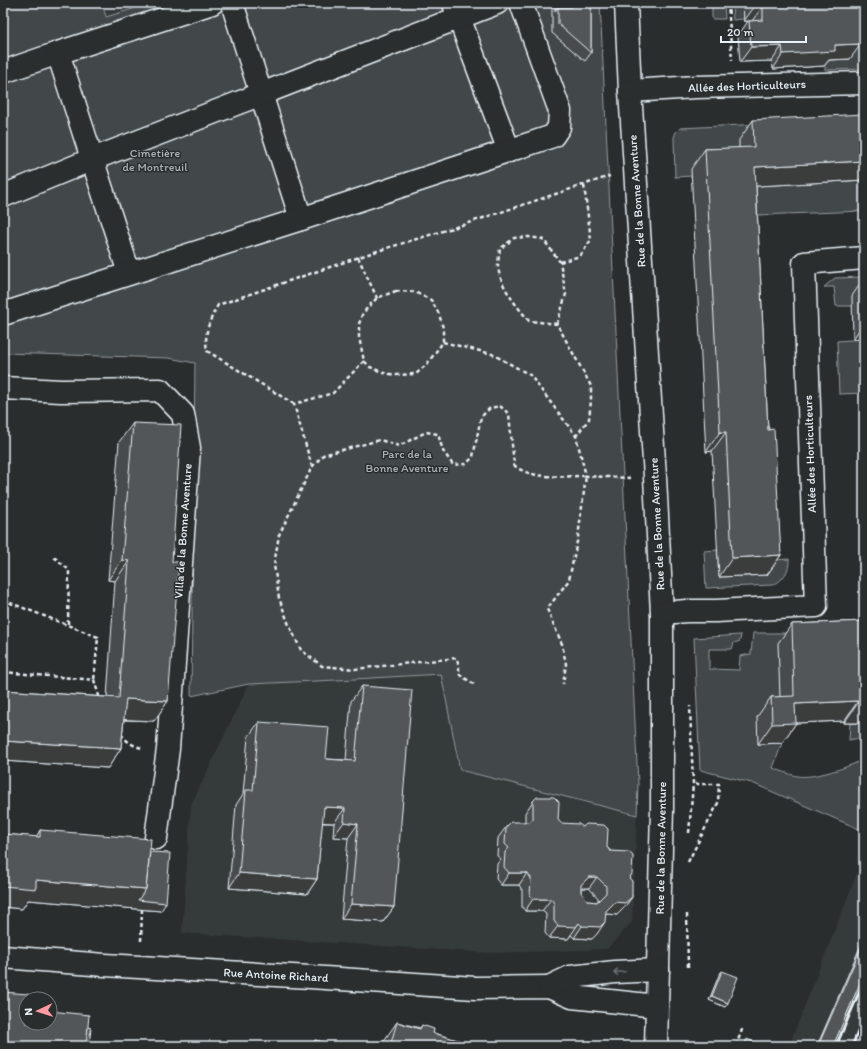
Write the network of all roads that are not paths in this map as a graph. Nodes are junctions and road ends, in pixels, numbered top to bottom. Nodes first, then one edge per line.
1 (212, 3) edge
2 (232, 3) edge
3 (497, 3) edge
4 (521, 3) edge
5 (626, 3) edge
6 (456, 10) edge
7 (58, 53) junction
8 (3, 72) edge
9 (864, 82) edge
10 (630, 91) junction
11 (260, 94) junction
12 (509, 151) junction
13 (93, 160) junction
14 (3, 196) edge
15 (300, 219) junction
16 (864, 258) edge
17 (130, 273) junction
18 (3, 314) edge
19 (3, 388) edge
20 (662, 613) junction
21 (156, 838) dead end
22 (3, 956) edge
23 (658, 970) junction
24 (549, 987) junction
25 (657, 1006) junction
26 (656, 1046) edge

1 - 7 street
2 - 11 street
3 - 6 street
4 - 12 street
5 - 10 street, Rue de la Bonne Aventure
6 - 11 street
6 - 12 street
7 - 8 street
7 - 13 street
9 - 10 street, Allée des Horticulteurs
10 - 20 street, Rue de la Bonne Aventure
11 - 13 street
11 - 15 street
12 - 15 street
13 - 14 street
13 - 17 street
15 - 17 street
16 - 20 street, Allée des Horticulteurs
17 - 18 street
19 - 21 street, Villa de la Bonne Aventure
20 - 23 street, Rue de la Bonne Aventure
22 - 24 street, Rue Antoine Richard
23 -> 24 street, Rue Antoine Richard
23 - 25 street, Rue de la Bonne Aventure
24 - 25 street, Rue Antoine Richard
25 - 26 street, Rue de la Bonne Aventure

